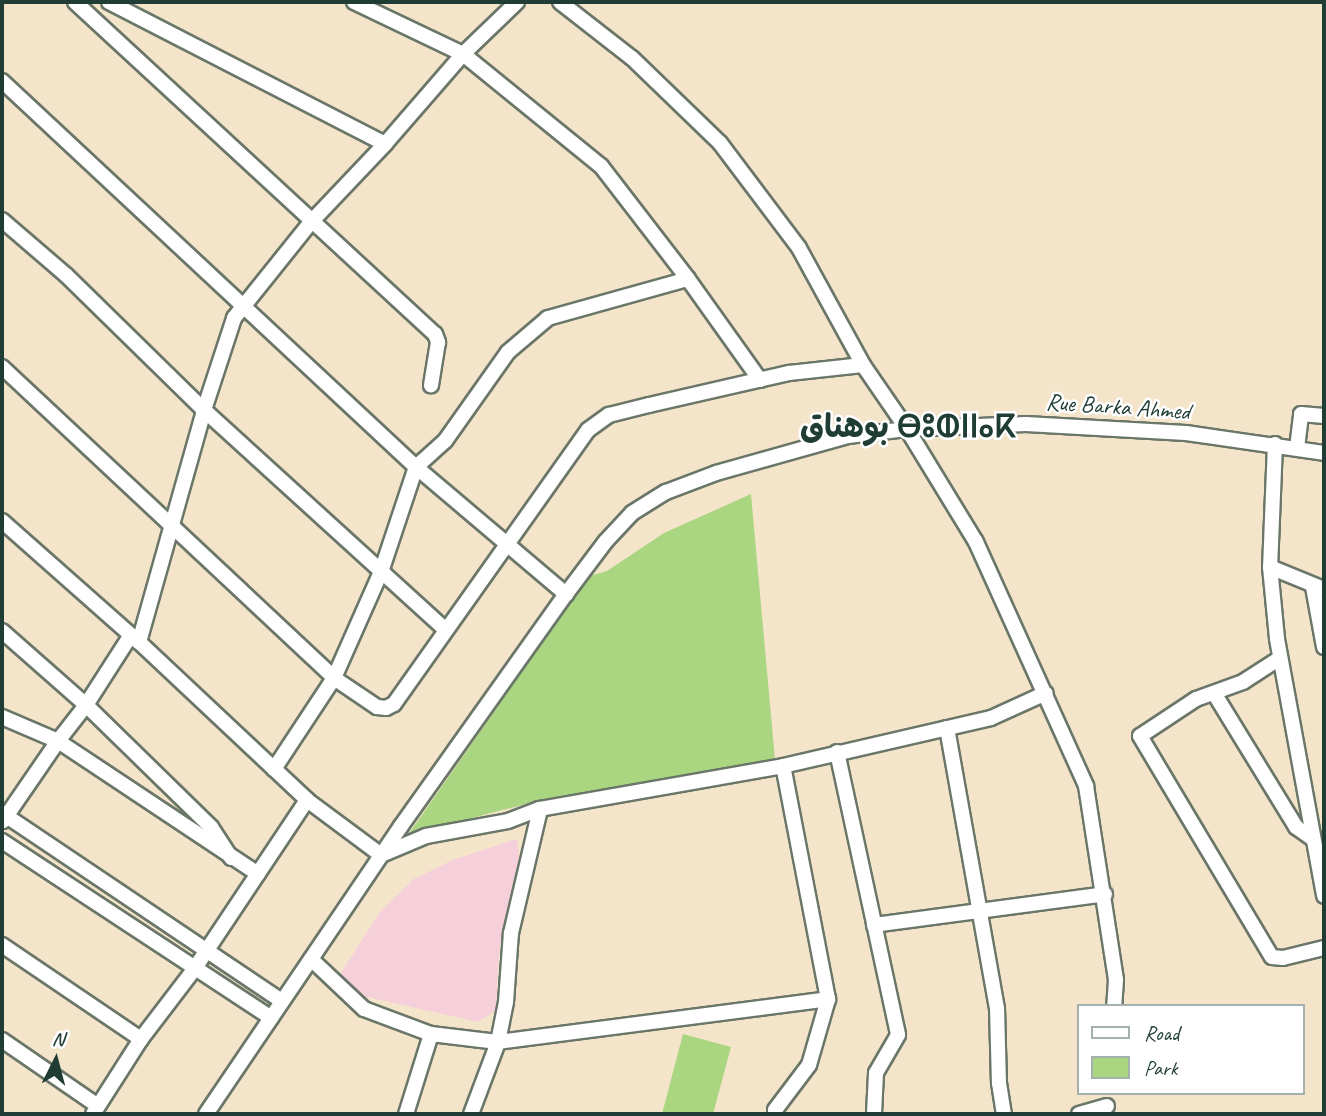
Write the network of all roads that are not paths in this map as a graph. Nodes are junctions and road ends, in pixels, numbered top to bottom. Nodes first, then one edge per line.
1 (75, 2) edge
2 (109, 2) edge
3 (354, 2) edge
4 (517, 2) edge
5 (560, 2) edge
6 (463, 54) junction
7 (2, 81) edge
8 (385, 144) junction
9 (2, 220) edge
10 (311, 222) junction
11 (688, 279) junction
12 (244, 303) junction
13 (863, 365) junction
14 (2, 368) edge
15 (760, 380) junction
16 (431, 385) dead end
17 (204, 410) junction
18 (1324, 416) edge
19 (908, 429) junction
20 (1275, 444) junction
21 (1297, 448) junction
22 (1324, 453) edge
23 (416, 467) junction
24 (2, 521) edge
25 (173, 527) junction
26 (508, 542) junction
27 (1270, 567) junction
28 (381, 572) junction
29 (1319, 588) edge
30 (566, 594) junction
31 (446, 630) junction
32 (2, 631) edge
33 (135, 639) junction
34 (1324, 647) edge
35 (1280, 658) junction
36 (334, 678) junction
37 (1046, 693) junction
38 (1214, 693) junction
39 (86, 705) junction
40 (2, 717) edge
41 (947, 728) junction
42 (58, 741) junction
43 (837, 752) junction
44 (783, 766) junction
45 (274, 769) junction
46 (307, 800) junction
47 (540, 809) junction
48 (3, 817) edge
49 (1313, 839) junction
50 (2, 841) edge
51 (381, 855) junction
52 (231, 858) junction
53 (258, 874) junction
54 (1105, 894) junction
55 (1324, 896) edge
56 (979, 911) junction
57 (874, 925) junction
58 (2, 945) edge
59 (1324, 948) edge
60 (207, 950) junction
61 (311, 959) junction
62 (195, 968) junction
63 (828, 999) junction
64 (282, 1001) junction
65 (1114, 1004) edge
66 (271, 1018) junction
67 (431, 1034) junction
68 (141, 1039) junction
69 (2, 1040) edge
70 (498, 1042) junction
71 (1107, 1104) edge
72 (95, 1110) edge
73 (206, 1114) edge
74 (406, 1114) edge
75 (471, 1114) edge
76 (776, 1114) edge
77 (874, 1114) edge
78 (1004, 1114) edge
79 (1080, 1114) edge

1 - 10 street
2 - 8 street
3 - 6 street
4 - 6 street
5 - 13 street
6 - 8 street
6 - 11 street
7 - 12 street
8 - 10 street
9 - 17 street
10 - 12 street
10 - 16 street
11 - 15 street
11 - 23 street
12 - 17 street
12 - 23 street
13 - 15 street
13 - 19 street
14 - 25 street
15 - 26 street
17 - 25 street
17 - 28 street
18 - 21 street
19 - 20 street, Rue Barka Ahmed
19 - 30 street, Rue Barka Ahmed
19 - 37 street
20 - 21 street, Rue Barka Ahmed
20 - 27 street
21 - 22 street, Rue Barka Ahmed
23 - 26 street
23 - 28 street
24 - 33 street
25 - 33 street
25 - 36 street
26 - 30 street
26 - 31 street
27 - 29 street
27 - 35 street
28 - 31 street
28 - 36 street
29 - 34 street
30 - 51 street, Rue Barka Ahmed
31 - 36 street
32 - 39 street
33 - 39 street
33 - 45 street
35 - 38 street
35 - 49 street
36 - 45 street
37 - 41 street
37 - 54 street
38 - 49 street
38 - 59 street
39 - 42 street
39 - 52 street
40 - 42 street
41 - 43 street
41 - 56 street
42 - 48 street
42 - 52 street
43 - 44 street
43 - 57 street
44 - 47 street
44 - 63 street
45 - 46 street
46 - 51 street
46 - 53 street
47 - 51 street
47 - 70 street
48 - 60 street
49 - 55 street
50 - 62 street
51 - 61 street, Rue Barka Ahmed
52 - 53 street
53 - 60 street
54 - 56 street
54 - 65 street
56 - 57 street
56 - 78 street
57 - 77 street
58 - 68 street
60 - 62 street
60 - 64 street
61 - 64 street, Rue Barka Ahmed
61 - 67 street
62 - 66 street
62 - 68 street
63 - 70 street
63 - 76 street
64 - 66 street, Rue Barka Ahmed
66 - 73 street, Rue Barka Ahmed
67 - 70 street
67 - 74 street
68 - 72 street
69 - 72 street
70 - 75 street
71 - 79 street

